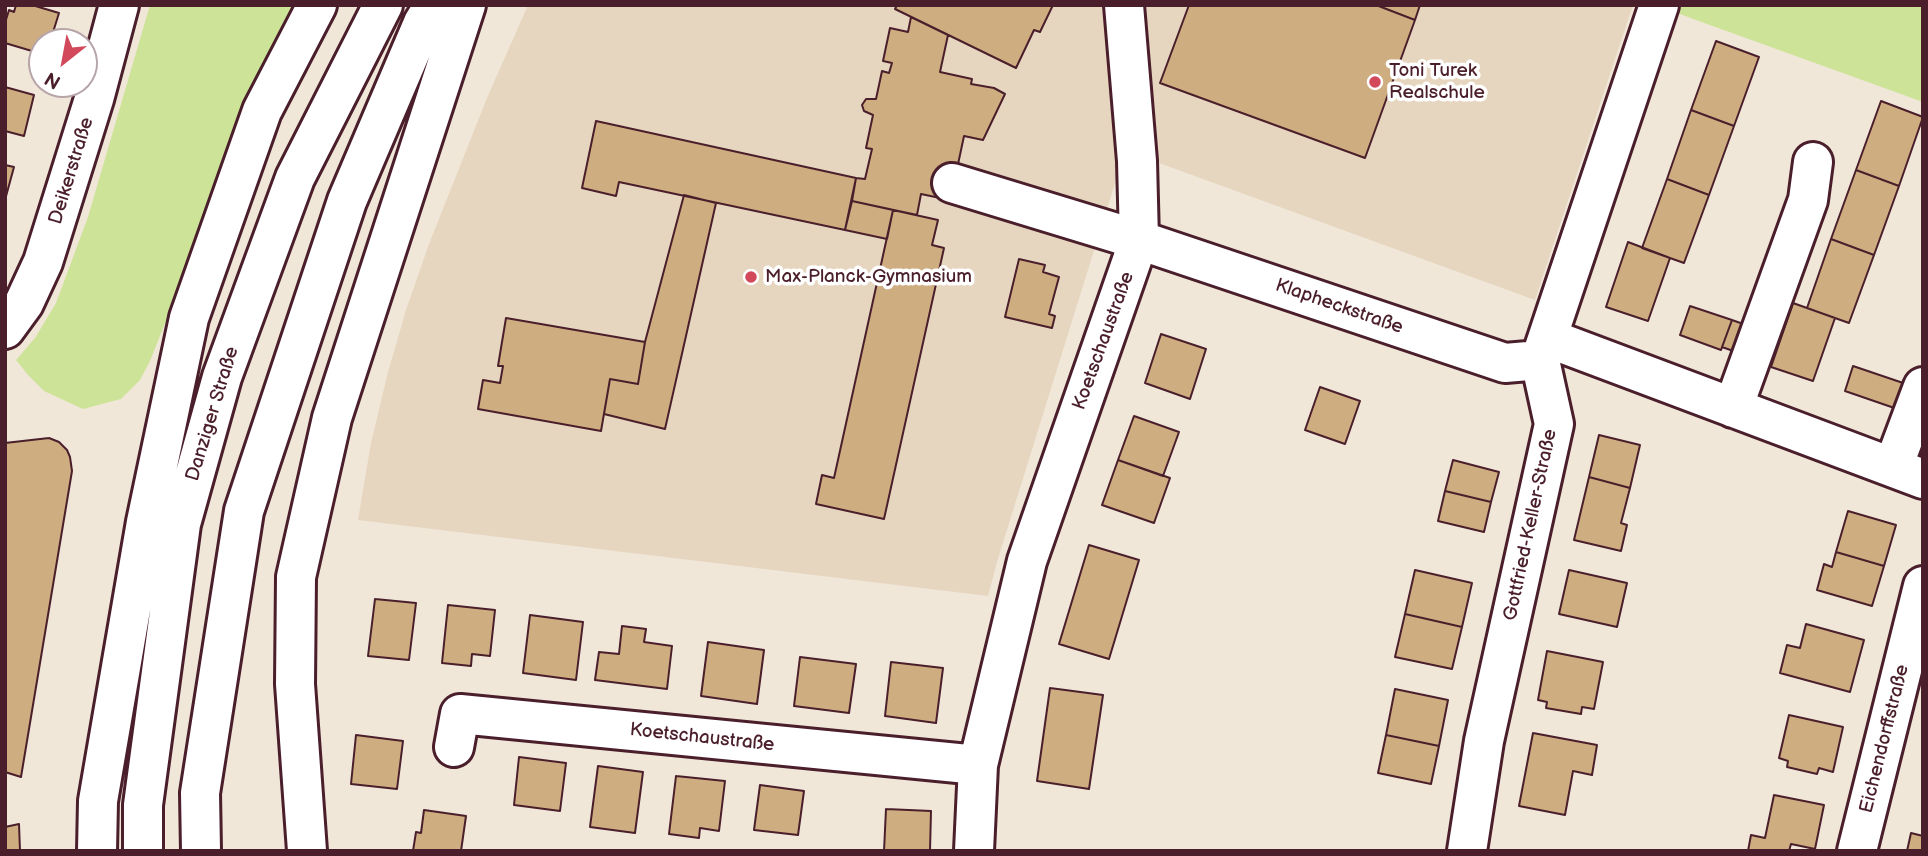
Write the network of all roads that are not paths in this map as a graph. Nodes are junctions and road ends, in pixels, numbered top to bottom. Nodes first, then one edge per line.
1 (119, 5) edge
2 (317, 5) edge
3 (383, 5) edge
4 (434, 5) edge
5 (466, 5) edge
6 (1124, 5) edge
7 (1659, 5) edge
8 (1813, 162) dead end
9 (952, 183) dead end
10 (1139, 240) junction
11 (5, 329) edge
12 (1544, 349) junction
13 (1923, 387) edge
14 (1733, 408) junction
15 (1908, 473) edge
16 (1923, 586) edge
17 (454, 747) dead end
18 (978, 765) junction
19 (97, 851) edge
20 (143, 851) edge
21 (201, 851) edge
22 (307, 851) edge
23 (974, 851) edge
24 (1467, 851) edge
25 (1857, 851) edge

1 - 11 main road, Deikerstraße
2 - 19 main road
3 - 20 main road, Danziger Straße
4 - 21 main road
5 - 22 main road
6 - 10 main road
7 - 12 main road
8 - 14 main road
9 - 10 main road, Klapheckstraße
10 - 12 main road, Klapheckstraße
10 - 18 main road, Koetschaustraße
12 - 14 main road, Klapheckstraße
12 - 24 main road, Gottfried-Keller-Straße
13 - 15 main road, Klapheckstraße
14 - 15 main road, Klapheckstraße
16 - 25 main road, Eichendorffstraße
17 - 18 main road, Koetschaustraße
18 - 23 main road, Koetschaustraße

